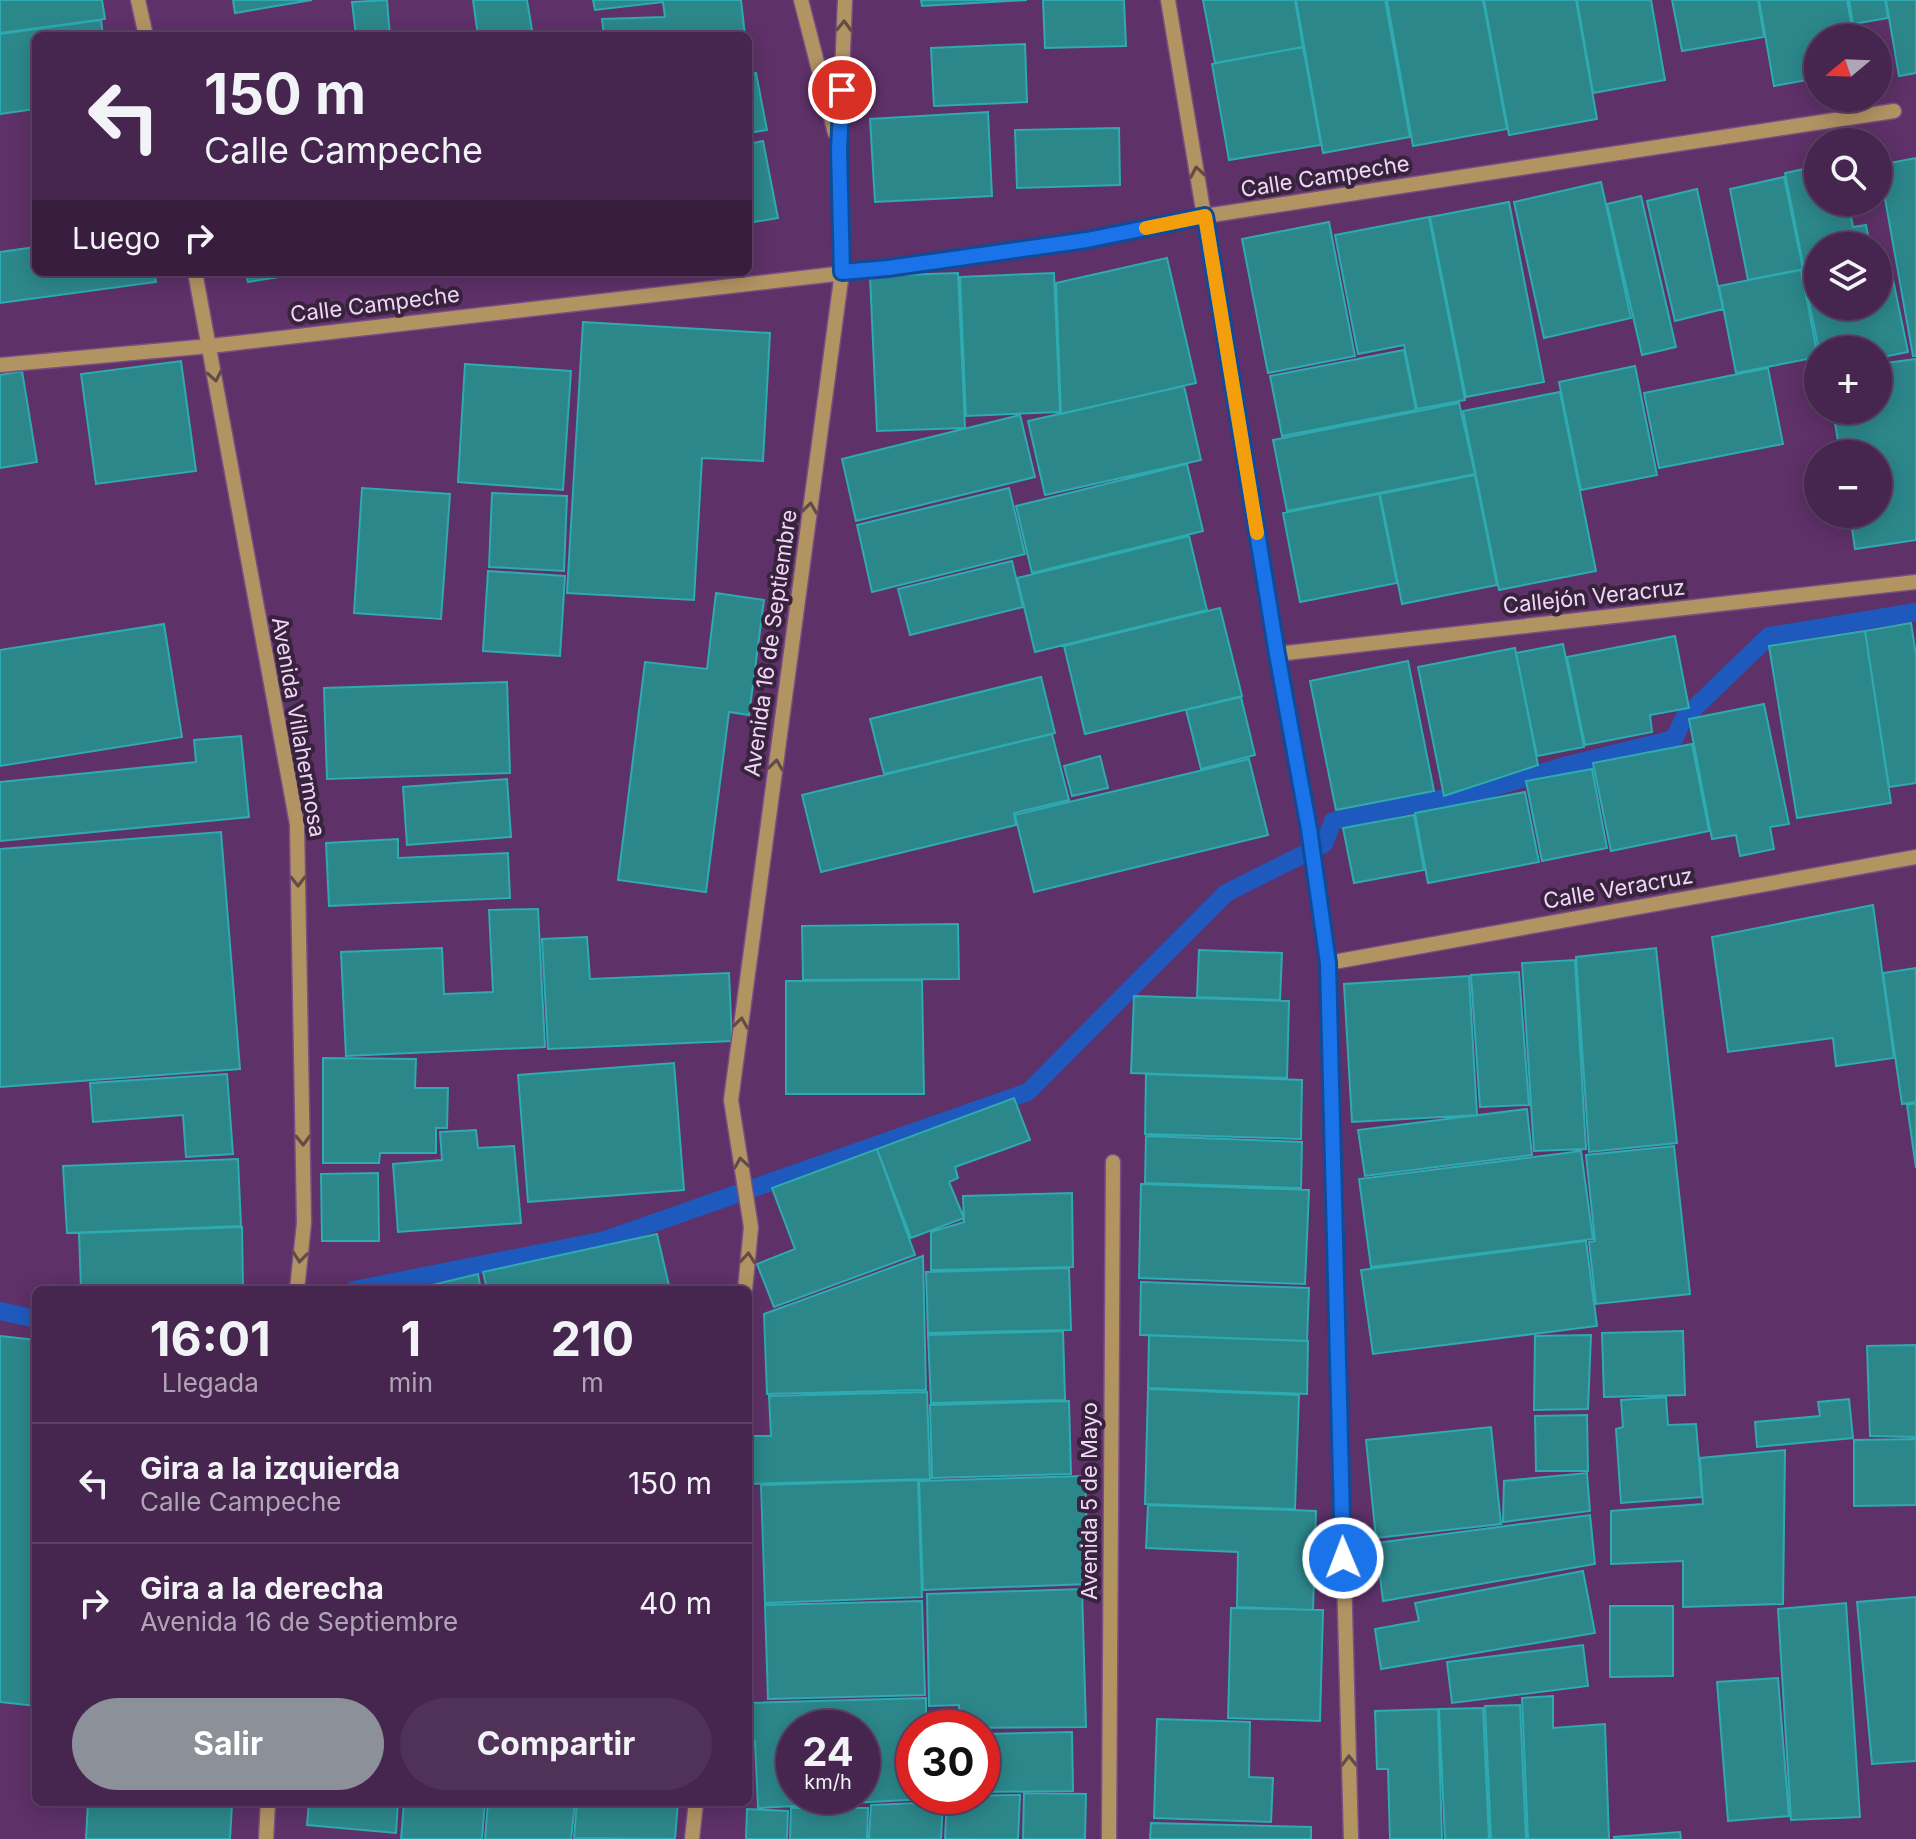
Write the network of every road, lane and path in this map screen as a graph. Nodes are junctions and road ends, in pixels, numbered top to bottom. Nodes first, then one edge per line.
1 (138, 0) edge
2 (801, 0) edge
3 (845, 0) edge
4 (1168, 0) edge
5 (145, 32) edge
6 (1894, 111) dead end
7 (839, 149) junction
8 (1205, 216) junction
9 (842, 272) junction
10 (196, 276) edge
11 (210, 346) junction
12 (0, 365) edge
13 (1916, 582) edge
14 (1277, 654) junction
15 (1916, 857) edge
16 (1328, 963) junction
17 (1113, 1162) dead end
18 (297, 1286) edge
19 (745, 1286) edge
20 (268, 1806) edge
21 (696, 1806) edge
22 (266, 1839) edge
23 (692, 1839) edge
24 (1109, 1839) edge
25 (1351, 1839) edge

1 - 5 street
2 - 7 street
7 -> 3 street, Avenida 16 de Septiembre
8 -> 4 street
6 - 8 street, Calle Campeche
7 - 9 street, Avenida 16 de Septiembre
8 - 9 street, Calle Campeche
8 - 14 street
9 - 11 street, Calle Campeche
19 -> 9 street, Avenida 16 de Septiembre
10 - 11 street, Avenida Villahermosa
11 - 12 street, Calle Campeche
11 -> 18 street, Avenida Villahermosa
13 - 14 street, Callejón Veracruz
14 - 16 street
15 - 16 street, Calle Veracruz
25 -> 16 street
17 - 24 street, Avenida 5 de Mayo
20 - 22 street
21 - 23 street

